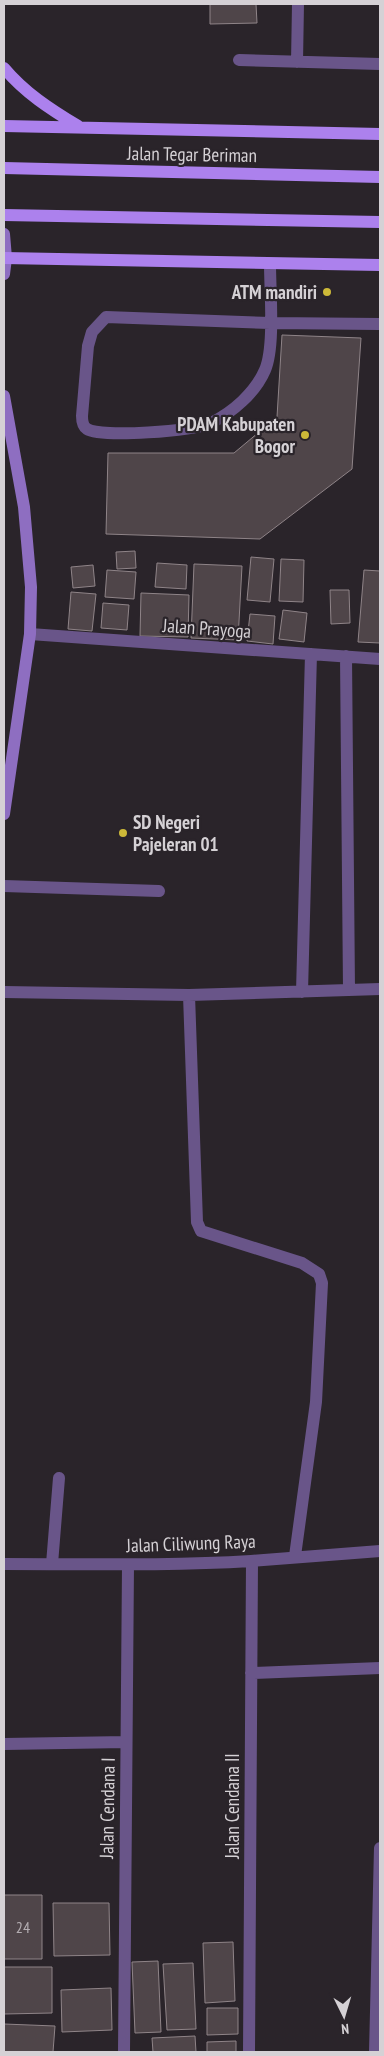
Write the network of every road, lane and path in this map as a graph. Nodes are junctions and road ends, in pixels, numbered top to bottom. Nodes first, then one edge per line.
1 (298, 4) edge
2 (239, 60) dead end
3 (297, 62) junction
4 (380, 64) edge
5 (4, 68) edge
6 (4, 126) edge
7 (79, 127) junction
8 (380, 134) edge
9 (4, 168) edge
10 (380, 177) edge
11 (4, 215) edge
12 (380, 222) edge
13 (4, 234) edge
14 (5, 258) edge
15 (270, 264) junction
16 (380, 264) edge
17 (4, 274) edge
18 (270, 323) junction
19 (380, 324) edge
20 (4, 396) edge
21 (30, 634) junction
22 (311, 654) junction
23 (346, 656) junction
24 (380, 659) edge
25 (4, 814) edge
26 (4, 886) edge
27 (160, 891) dead end
28 (380, 989) edge
29 (350, 990) junction
30 (4, 992) edge
31 (302, 992) junction
32 (189, 995) junction
33 (59, 1478) dead end
34 (380, 1551) edge
35 (295, 1556) junction
36 (252, 1560) junction
37 (4, 1564) edge
38 (52, 1564) junction
39 (128, 1565) junction
40 (380, 1668) edge
41 (251, 1673) junction
42 (126, 1742) junction
43 (4, 1744) edge
44 (380, 1848) edge
45 (124, 2052) edge
46 (249, 2052) edge
47 (375, 2052) edge

1 - 3 street
2 - 3 street
3 - 4 street
5 - 7 main road
6 - 7 main road, Jalan Tegar Beriman
7 - 8 main road, Jalan Tegar Beriman
9 - 10 main road, Jalan Tegar Beriman
11 - 12 main road
13 - 14 main road
14 - 15 main road
14 - 17 main road
15 - 16 main road
15 - 18 street
18 - 18 street
18 - 19 street
20 - 21 main road
21 - 22 street, Jalan Prayoga
21 - 25 main road
22 - 23 street, Jalan Prayoga
22 - 31 street
23 - 24 street, Jalan Prayoga
23 - 29 street
26 - 27 street
28 - 29 street
29 - 31 street
30 - 32 street
31 - 32 street
32 - 35 street
33 - 38 street
34 - 35 street, Jalan Ciliwung Raya
35 - 36 street, Jalan Ciliwung Raya
36 - 39 street, Jalan Ciliwung Raya
36 - 41 street, Jalan Cendana II
37 - 38 street, Jalan Ciliwung Raya
38 - 39 street, Jalan Ciliwung Raya
39 - 42 street, Jalan Cendana I
40 - 41 street
41 - 46 street, Jalan Cendana II
42 - 43 street
42 - 45 street, Jalan Cendana I
44 - 47 street

